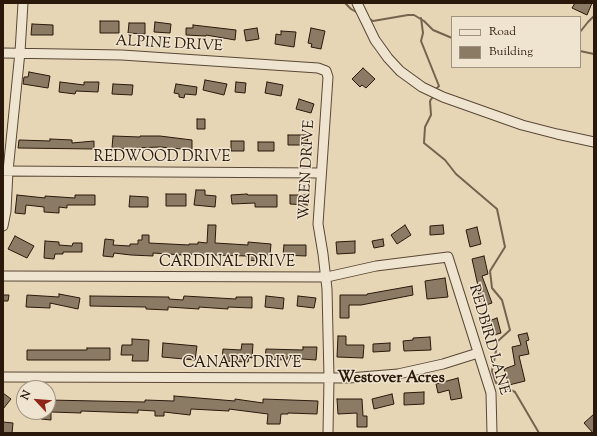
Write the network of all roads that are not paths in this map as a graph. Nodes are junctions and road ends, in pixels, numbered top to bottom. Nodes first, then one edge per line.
1 (23, 3) edge
2 (358, 5) edge
3 (20, 52) junction
4 (3, 53) edge
5 (328, 77) joint
6 (594, 142) edge
7 (5, 171) edge
8 (321, 173) junction
9 (3, 226) edge
10 (448, 257) joint
11 (3, 276) edge
12 (327, 277) junction
13 (478, 353) junction
14 (3, 377) edge
15 (329, 378) junction
16 (328, 433) edge
17 (492, 433) edge

1 - 3 street
2 - 6 street
3 - 4 street, ALPINE DRIVE
3 - 5 street, ALPINE DRIVE
3 - 7 street
5 - 8 street, WREN DRIVE
7 - 8 street, REDWOOD DRIVE
7 - 9 street
8 - 12 street, WREN DRIVE
10 - 12 street, CARDINAL DRIVE
10 - 13 street, REDBIRD LANE
11 - 12 street, CARDINAL DRIVE
12 - 15 street, WREN DRIVE
13 - 15 street, CANARY DRIVE
13 - 17 street, REDBIRD LANE
14 - 15 street, CANARY DRIVE
15 - 16 street, WREN DRIVE

